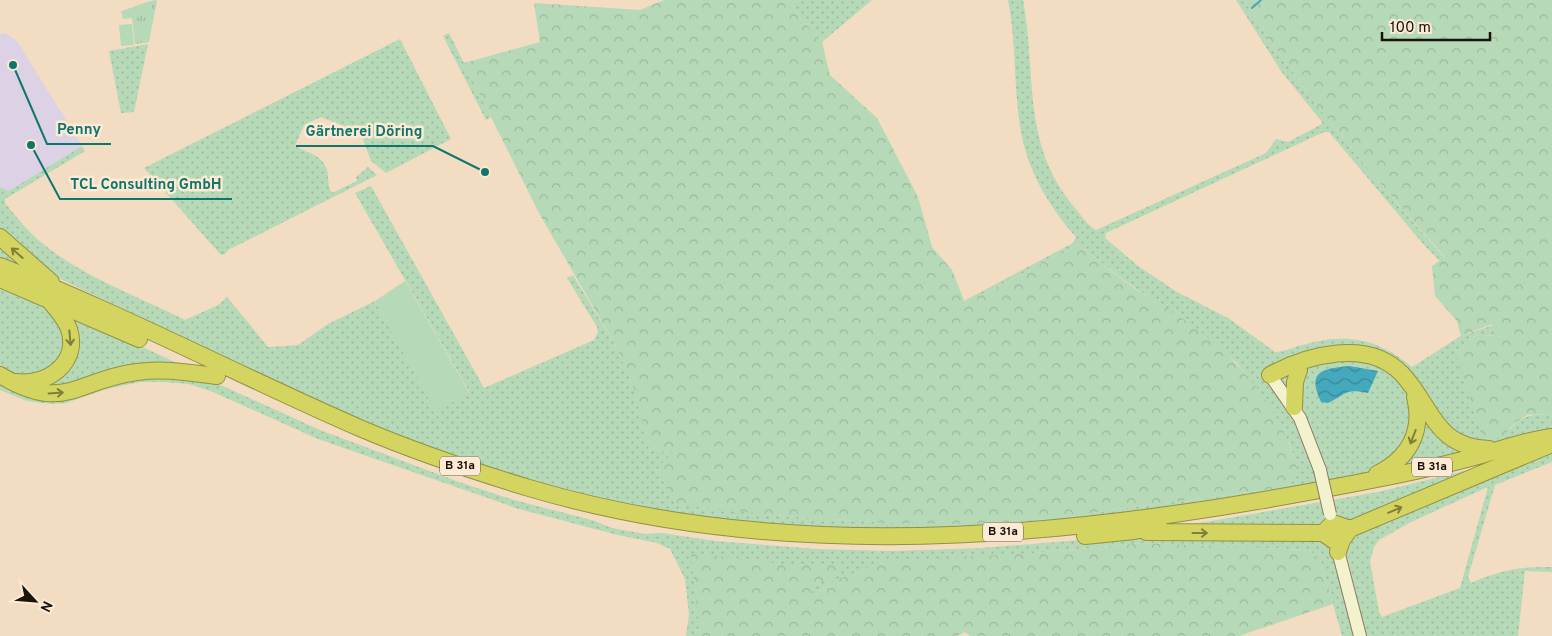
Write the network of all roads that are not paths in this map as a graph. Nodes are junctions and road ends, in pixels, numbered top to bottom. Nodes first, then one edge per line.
1 (0, 237) edge
2 (0, 266) edge
3 (0, 279) edge
4 (53, 294) junction
5 (1312, 359) junction
6 (1299, 370) junction
7 (217, 376) junction
8 (5, 378) edge
9 (1274, 380) junction
10 (1413, 390) junction
11 (1294, 407) junction
12 (1548, 443) edge
13 (1498, 450) junction
14 (1365, 481) junction
15 (1350, 529) junction
16 (1332, 530) junction
17 (1134, 531) junction
18 (1360, 636) edge

4 -> 1 highway
2 - 4 highway, B 31a
3 - 4 highway, B 31a
4 - 7 highway, B 31a
4 -> 8 highway
4 - 14 highway, B 31a
5 - 6 highway
5 - 9 highway
5 - 10 highway
6 - 9 highway
6 - 11 highway
8 -> 7 highway
7 - 17 highway, B 31a
9 - 11 main road
10 - 13 highway
10 -> 14 highway
11 - 16 main road, bridge
12 - 13 highway, B 31a
15 -> 12 highway
12 - 17 highway, B 31a
13 - 14 highway, B 31a
15 - 16 highway
15 - 16 highway
17 -> 16 highway
16 - 18 main road

